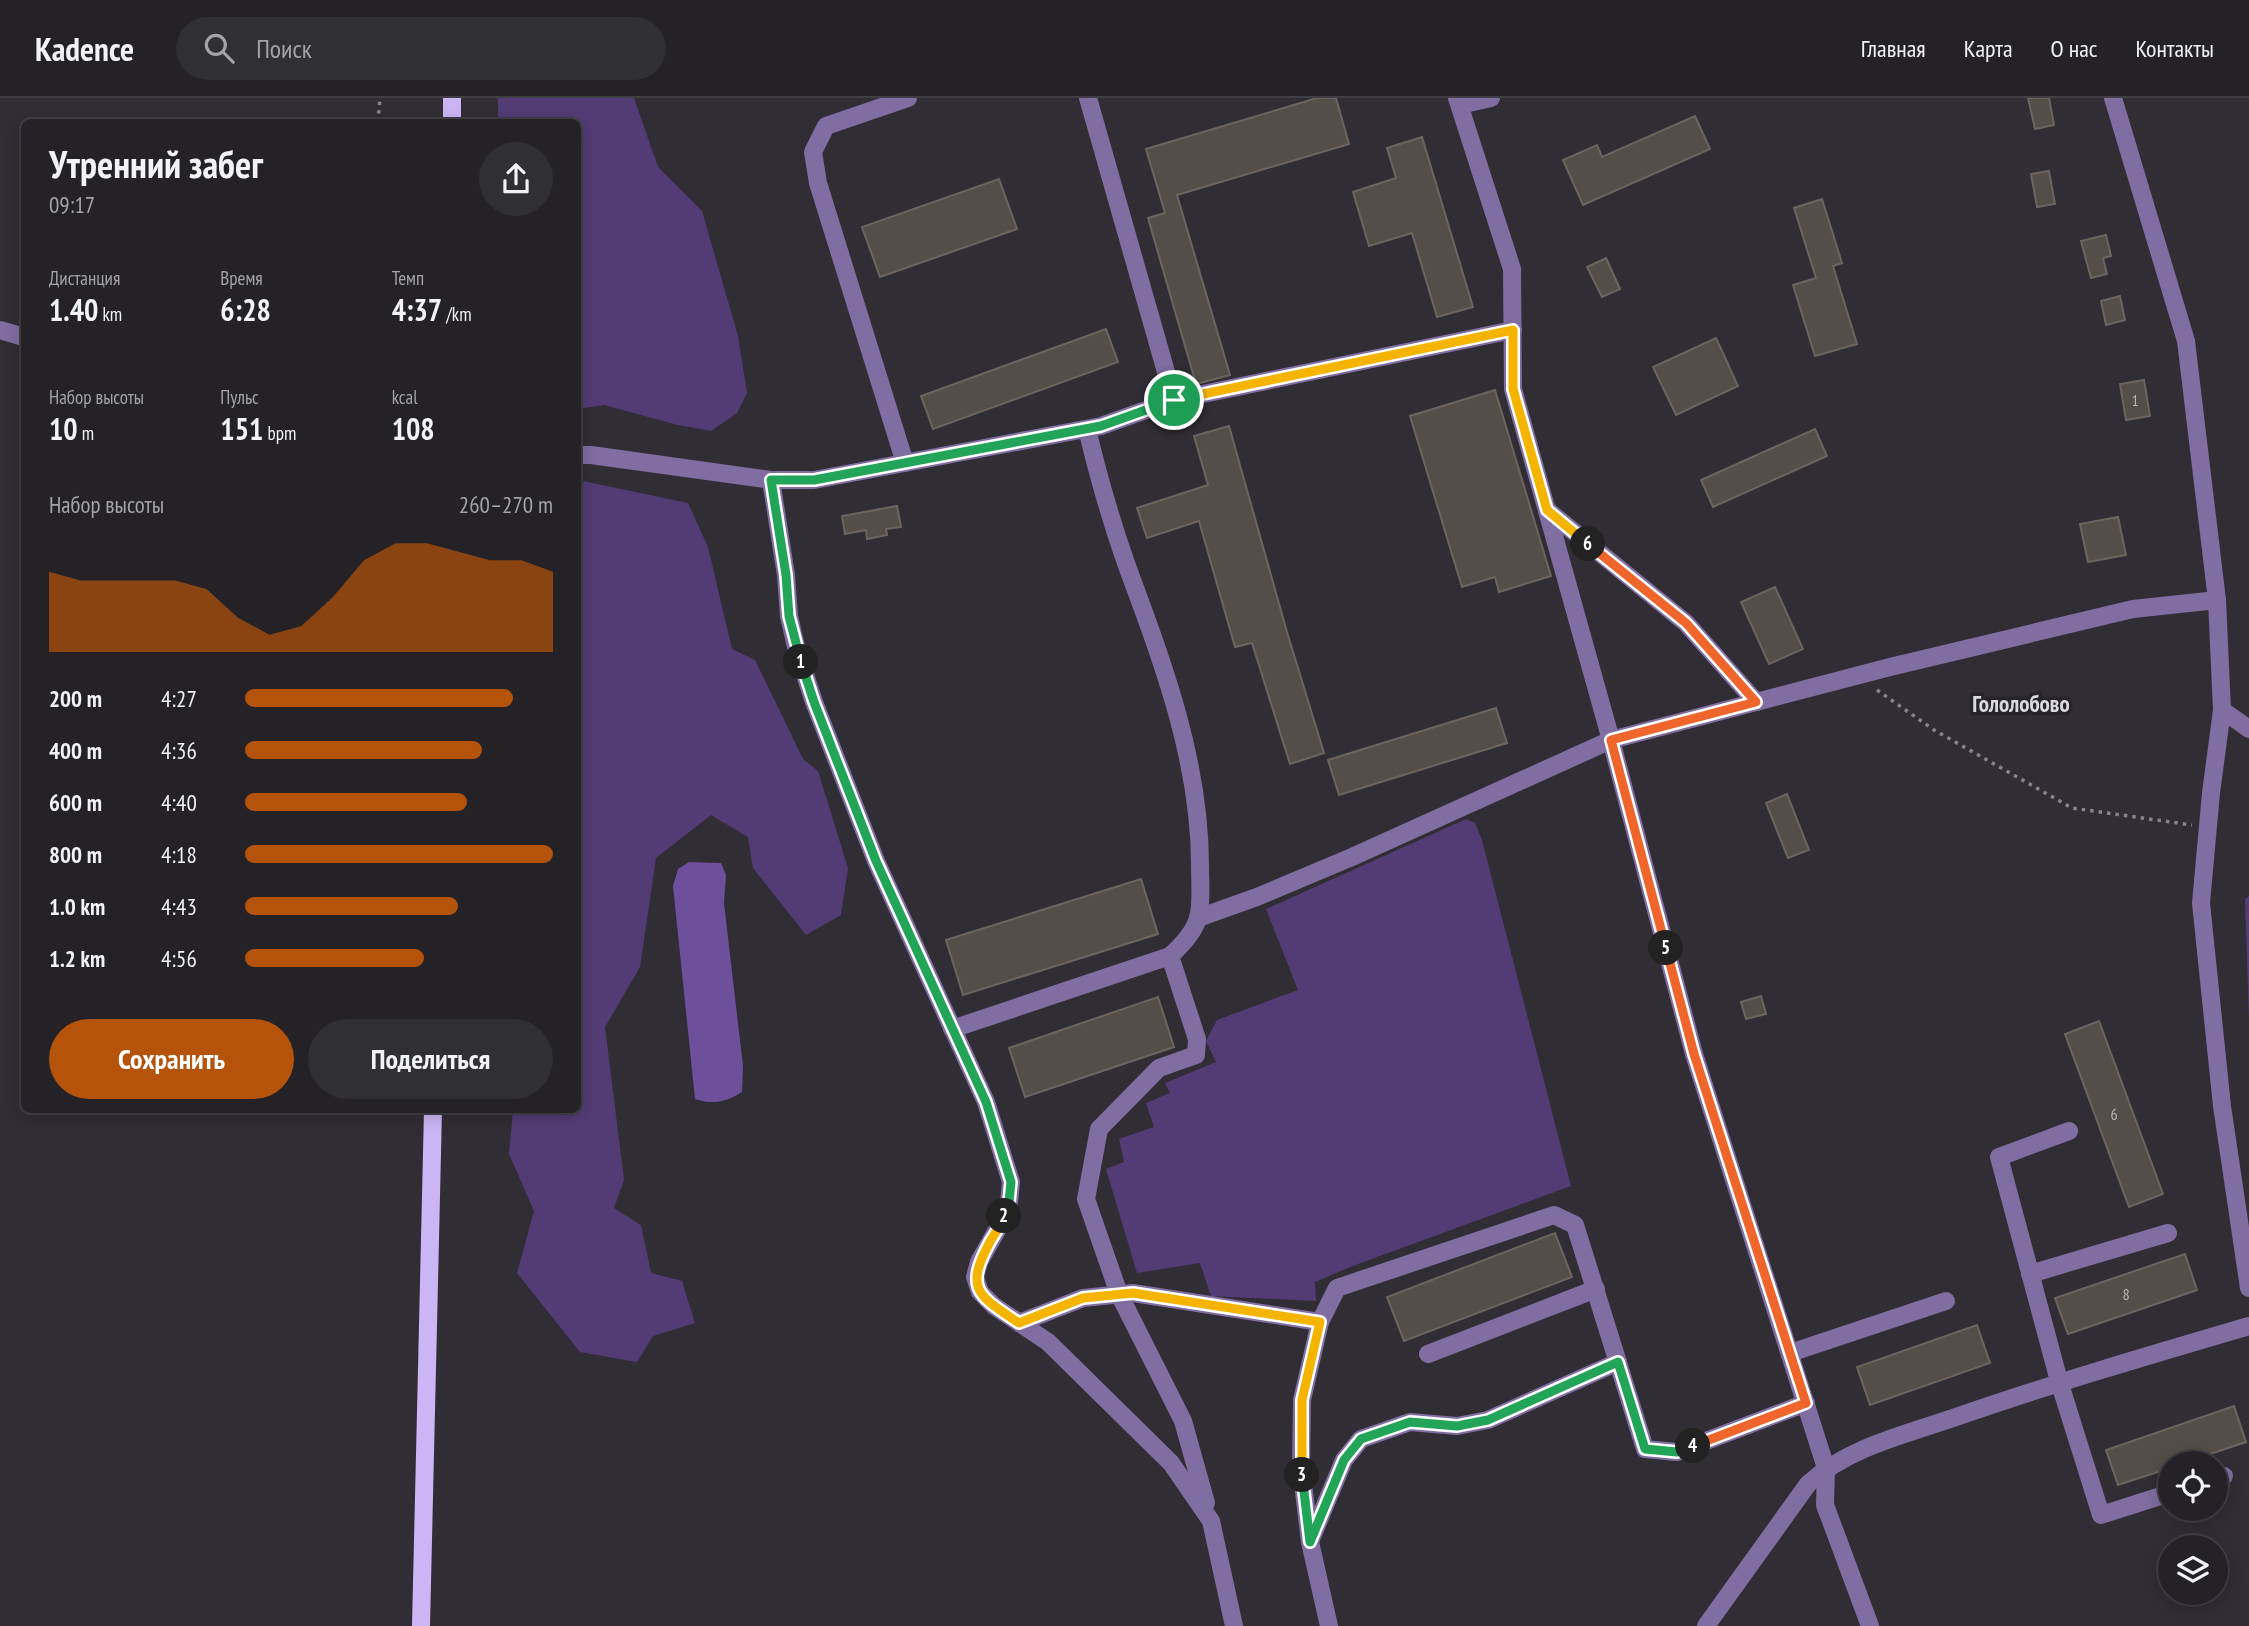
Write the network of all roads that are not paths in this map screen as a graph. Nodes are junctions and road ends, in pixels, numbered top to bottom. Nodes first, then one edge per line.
1 (452, 98) edge
2 (908, 98) edge
3 (1088, 98) edge
4 (1491, 98) edge
5 (2113, 98) edge
6 (1458, 101) edge
7 (452, 119) edge
8 (0, 330) edge
9 (1513, 330) junction
10 (21, 336) edge
11 (1174, 400) junction
12 (1087, 429) junction
13 (581, 455) edge
14 (905, 463) junction
15 (771, 480) junction
16 (1547, 510) junction
17 (2217, 600) junction
18 (1756, 702) junction
19 (2222, 710) junction
20 (2249, 729) edge
21 (1611, 740) junction
22 (1198, 918) junction
23 (1170, 957) junction
24 (953, 1029) junction
25 (433, 1113) edge
26 (2069, 1131) dead end
27 (2168, 1233) dead end
28 (2030, 1274) junction
29 (2249, 1288) edge
30 (1596, 1289) junction
31 (1119, 1294) junction
32 (1946, 1301) dead end
33 (1320, 1322) junction
34 (1019, 1323) junction
35 (2249, 1326) edge
36 (1790, 1353) junction
37 (1428, 1354) dead end
38 (1618, 1362) junction
39 (2059, 1381) junction
40 (1806, 1403) junction
41 (1826, 1468) junction
42 (2158, 1497) edge
43 (1211, 1521) junction
44 (1310, 1542) junction
45 (421, 1626) edge
46 (1234, 1626) edge
47 (1329, 1626) edge
48 (1706, 1626) edge
49 (1870, 1626) edge

1 - 7 main road
2 - 14 street
3 - 11 street
4 - 6 street
5 - 17 street
6 - 9 street
8 - 10 street
9 - 11 street
9 - 16 street
11 - 12 street
12 - 14 street
12 - 22 street
13 - 15 street
14 - 15 street
15 - 24 street
16 - 18 street
16 - 21 street
17 - 18 street
17 - 19 street
18 - 21 street
19 - 20 street
19 - 29 street
21 - 22 street
21 - 36 street
22 - 23 street
23 - 24 street
23 - 31 street
24 - 34 street
25 - 45 main road
26 - 28 street
27 - 28 street
28 - 39 street
30 - 33 street
30 - 37 street
30 - 38 street
31 - 33 street
31 - 34 street
31 - 43 street
32 - 36 street
33 - 44 street
34 - 43 street
35 - 39 street
36 - 40 street
38 - 40 street
38 - 44 street
39 - 41 street
39 - 42 street
40 - 41 street
41 - 48 street
41 - 49 street
43 - 46 street
44 - 47 street

